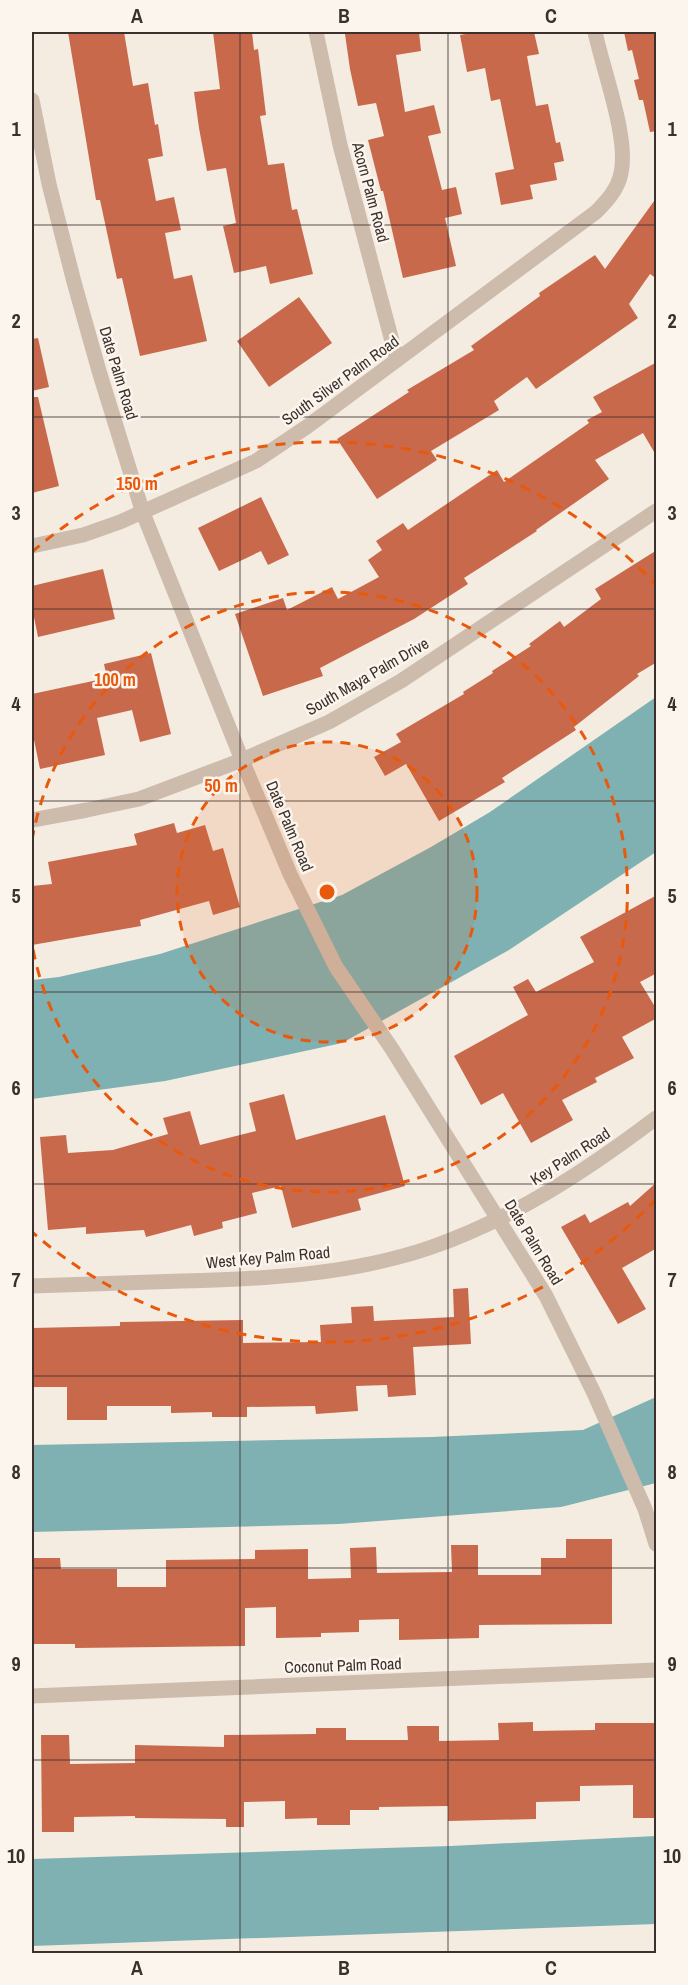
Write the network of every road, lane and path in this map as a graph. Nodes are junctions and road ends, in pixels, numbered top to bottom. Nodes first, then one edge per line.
1 (316, 32) edge
2 (596, 32) edge
3 (32, 100) edge
4 (398, 360) junction
5 (657, 511) edge
6 (143, 513) junction
7 (32, 546) edge
8 (242, 760) junction
9 (32, 820) edge
10 (657, 1118) edge
11 (499, 1219) junction
12 (32, 1286) edge
13 (657, 1544) edge
14 (657, 1670) edge
15 (32, 1696) edge

1 - 4 street, Acorn Palm Road
2 - 4 street, South Silver Palm Road
3 - 6 street, Date Palm Road
4 - 6 street, South Silver Palm Road
5 - 8 street, South Maya Palm Drive
6 - 7 street, South Silver Palm Road
6 - 8 street, Date Palm Road
8 - 9 street, South Maya Palm Drive
8 - 11 street, Date Palm Road
10 - 11 street, Key Palm Road
11 - 12 street, West Key Palm Road
11 - 13 street, Date Palm Road
14 - 15 street, Coconut Palm Road

